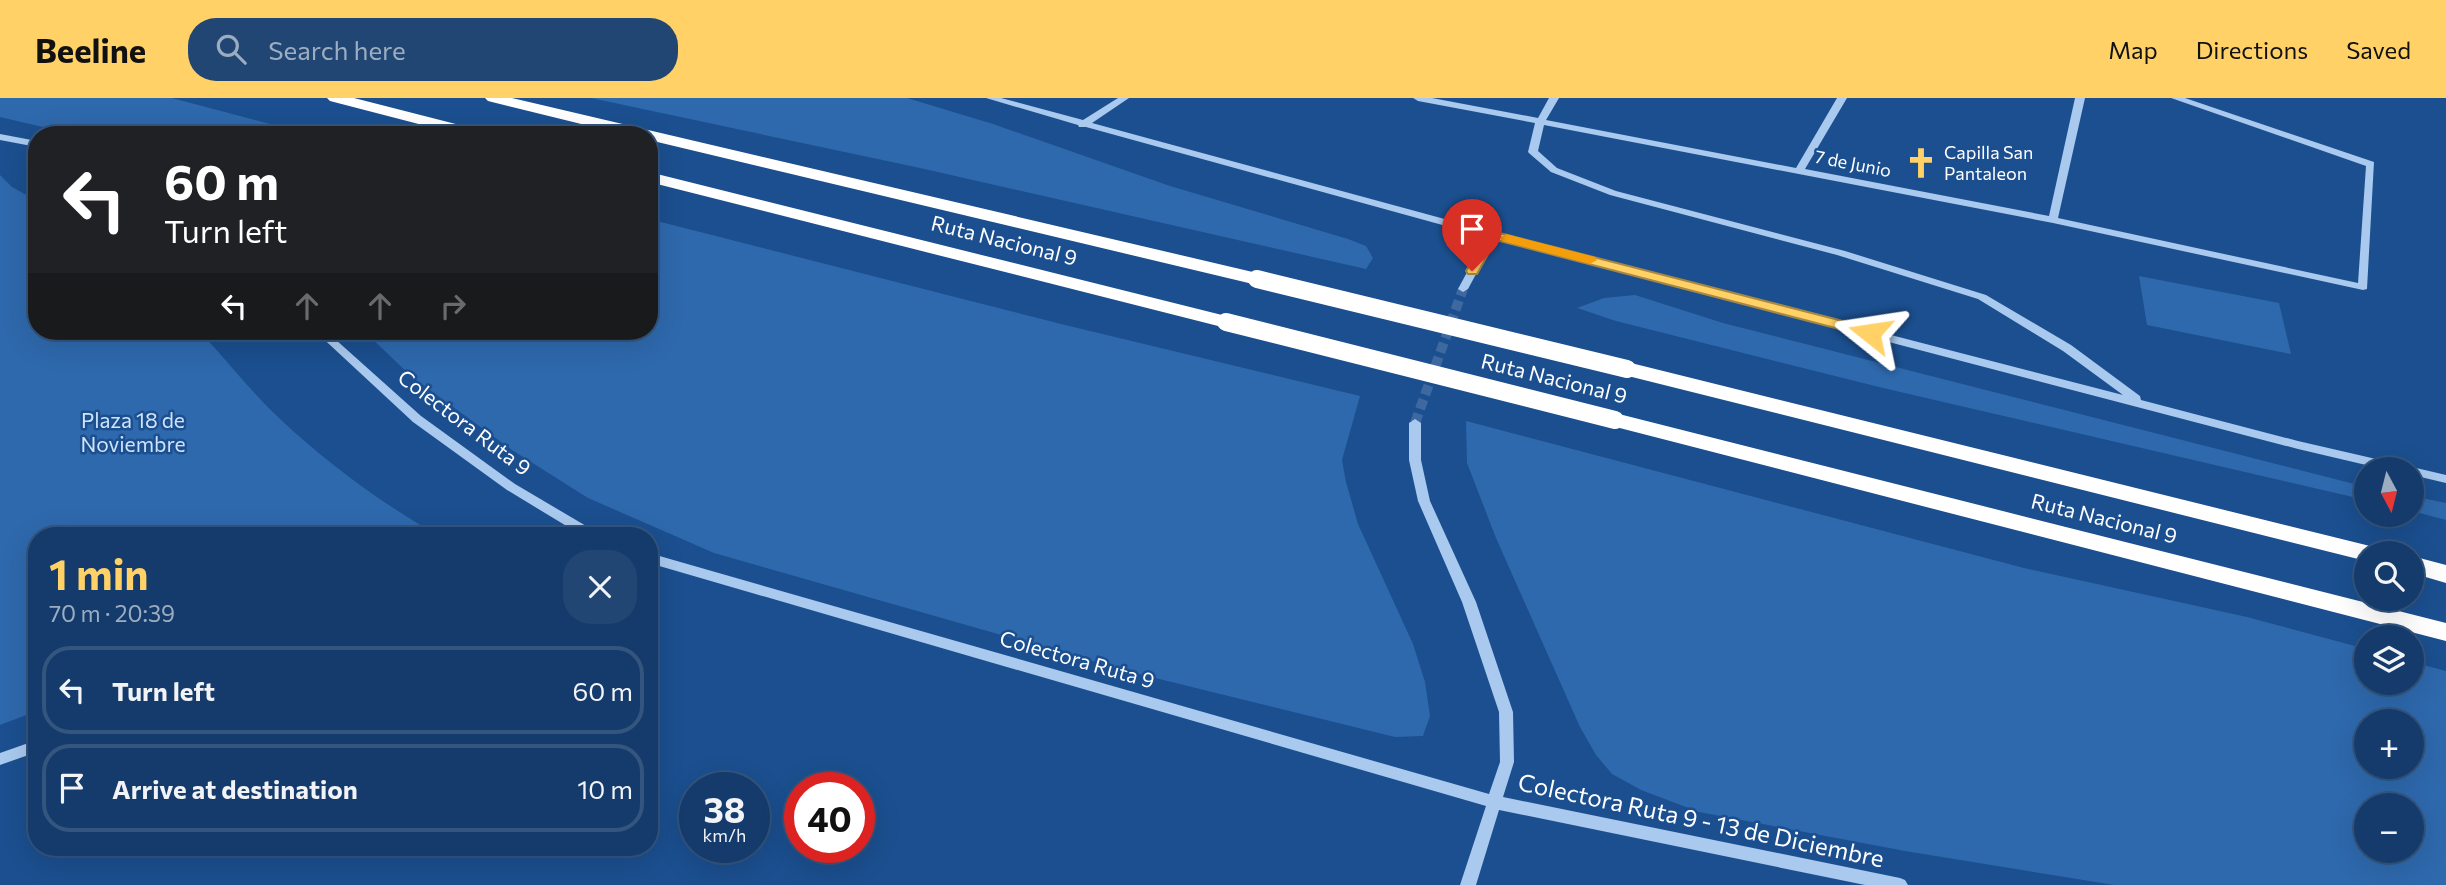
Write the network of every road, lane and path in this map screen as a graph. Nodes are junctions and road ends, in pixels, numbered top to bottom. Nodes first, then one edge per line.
1 (335, 98) edge
2 (493, 98) edge
3 (991, 98) edge
4 (1124, 98) edge
5 (1418, 98) edge
6 (1554, 98) edge
7 (1843, 98) edge
8 (2080, 98) edge
9 (2176, 98) edge
10 (1540, 122) junction
11 (1082, 125) junction
12 (445, 126) edge
13 (610, 126) edge
14 (0, 137) edge
15 (658, 137) edge
16 (28, 142) edge
17 (1800, 170) junction
18 (658, 179) edge
19 (2053, 220) junction
20 (1492, 235) junction
21 (1463, 289) tunnel mouth
22 (330, 340) edge
23 (2141, 402) junction
24 (1415, 424) tunnel mouth
25 (2354, 458) edge
26 (2424, 474) edge
27 (2446, 479) edge
28 (578, 527) edge
29 (2354, 551) edge
30 (658, 561) edge
31 (2424, 568) edge
32 (2446, 574) edge
33 (2446, 632) edge
34 (28, 749) edge
35 (0, 759) edge
36 (1493, 802) junction
37 (1468, 885) edge
38 (1900, 885) edge

1 - 12 highway
2 - 13 highway, Ruta Nacional 9
3 - 11 street
4 - 11 street
5 - 10 street, 7 de Junio
6 - 10 street
7 - 17 street
8 - 19 street
9 - 19 street, 7 de Junio
10 - 17 street, 7 de Junio
10 - 23 street
11 - 20 street
14 - 16 street
15 - 29 highway, Ruta Nacional 9, bridge
17 - 19 street, 7 de Junio
18 - 33 highway, Ruta Nacional 9, bridge
20 - 21 street
20 - 23 street
22 - 28 street, Colectora Ruta 9
23 - 25 street
24 - 36 street
26 - 27 street
30 - 36 street, Colectora Ruta 9
31 - 32 highway
34 - 35 street
36 - 37 street
36 - 38 street, Colectora Ruta 9 - 13 de Diciembre

